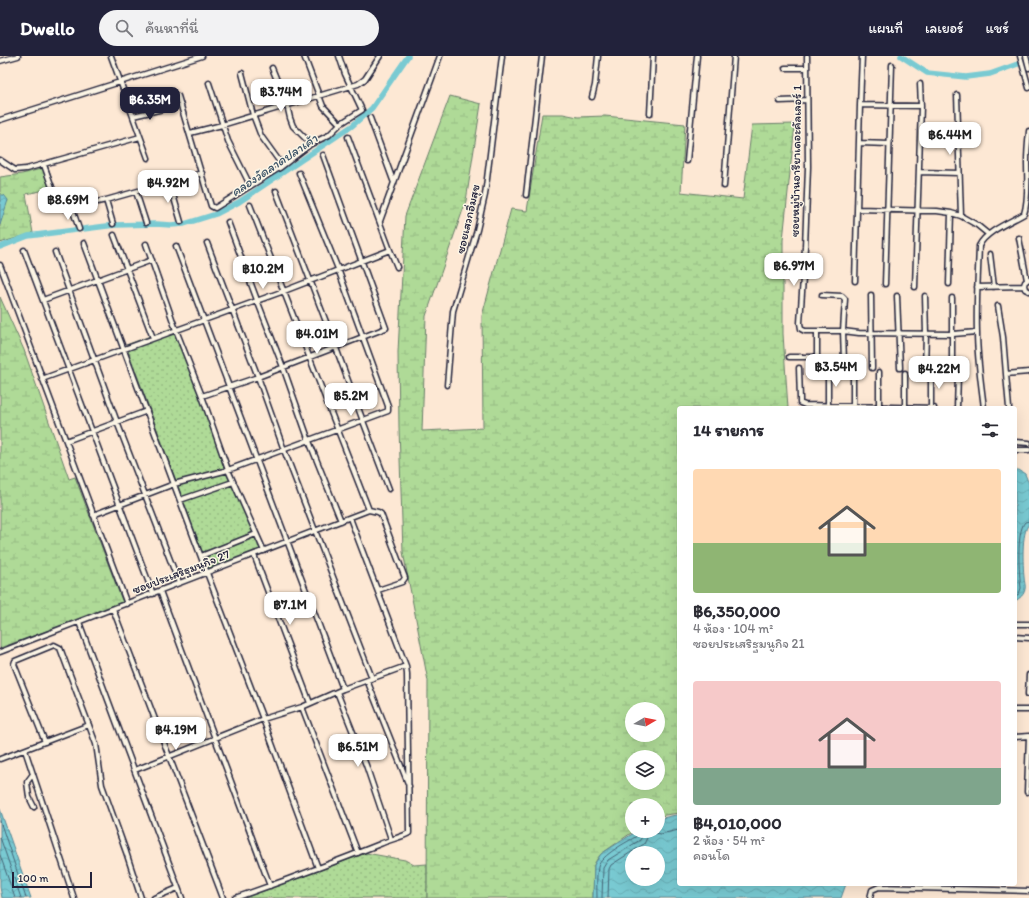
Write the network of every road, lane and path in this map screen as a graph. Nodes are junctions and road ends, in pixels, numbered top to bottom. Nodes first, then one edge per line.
1 (18, 56) edge
2 (111, 56) edge
3 (202, 56) edge
4 (304, 56) edge
5 (340, 56) edge
6 (380, 56) edge
7 (440, 56) edge
8 (502, 56) edge
9 (542, 56) edge
10 (598, 56) edge
11 (653, 56) edge
12 (697, 56) edge
13 (734, 56) edge
14 (806, 56) edge
15 (862, 56) edge
16 (1020, 56) edge
17 (1026, 56) edge
18 (0, 61) edge
19 (892, 65) dead end
20 (272, 68) dead end
21 (786, 68) dead end
22 (807, 68) junction
23 (1029, 68) edge
24 (242, 73) dead end
25 (121, 82) junction
26 (1029, 82) edge
27 (209, 83) dead end
28 (920, 84) dead end
29 (351, 87) junction
30 (1029, 89) edge
31 (319, 95) junction
32 (957, 95) dead end
33 (178, 96) dead end
34 (592, 97) dead end
35 (807, 100) junction
36 (780, 101) dead end
37 (287, 105) junction
38 (860, 105) junction
39 (890, 105) junction
40 (921, 106) junction
41 (163, 109) dead end
42 (650, 114) dead end
43 (133, 116) junction
44 (253, 116) junction
45 (370, 118) dead end
46 (0, 120) edge
47 (340, 124) junction
48 (222, 125) junction
49 (1029, 130) edge
50 (190, 133) junction
51 (140, 137) junction
52 (348, 137) dead end
53 (311, 144) junction
54 (859, 144) junction
55 (889, 144) junction
56 (323, 155) dead end
57 (148, 158) dead end
58 (0, 160) edge
59 (687, 161) dead end
60 (1028, 162) edge
61 (44, 165) junction
62 (282, 165) junction
63 (919, 172) junction
64 (202, 173) junction
65 (299, 173) dead end
66 (959, 173) junction
67 (169, 182) junction
68 (394, 184) junction
69 (250, 185) junction
70 (724, 186) dead end
71 (276, 191) dead end
72 (136, 192) junction
73 (526, 195) dead end
74 (106, 200) junction
75 (250, 206) dead end
76 (72, 208) junction
77 (858, 209) junction
78 (887, 210) junction
79 (918, 210) junction
80 (951, 213) junction
81 (961, 216) junction
82 (146, 222) dead end
83 (181, 222) dead end
84 (228, 222) dead end
85 (380, 222) junction
86 (113, 224) dead end
87 (79, 229) dead end
88 (988, 234) junction
89 (114, 235) dead end
90 (1019, 238) dead end
91 (84, 243) dead end
92 (206, 243) dead end
93 (146, 244) dead end
94 (176, 246) dead end
95 (24, 250) dead end
96 (390, 250) junction
97 (55, 252) dead end
98 (990, 254) dead end
99 (152, 260) junction
100 (362, 260) junction
101 (0, 265) edge
102 (397, 267) dead end
103 (126, 269) junction
104 (338, 269) junction
105 (98, 279) junction
106 (310, 280) junction
107 (855, 280) dead end
108 (1028, 280) edge
109 (884, 284) dead end
110 (949, 284) dead end
111 (1024, 286) junction
112 (915, 287) dead end
113 (977, 287) junction
114 (994, 287) junction
115 (69, 289) junction
116 (1029, 290) edge
117 (284, 291) junction
118 (822, 295) dead end
119 (871, 296) dead end
120 (897, 296) dead end
121 (925, 296) dead end
122 (952, 298) dead end
123 (42, 300) junction
124 (257, 300) junction
125 (998, 306) dead end
126 (232, 310) junction
127 (204, 320) junction
128 (176, 330) junction
129 (843, 331) junction
130 (816, 332) junction
131 (977, 332) junction
132 (871, 333) junction
133 (899, 334) junction
134 (926, 334) junction
135 (953, 334) junction
136 (363, 336) junction
137 (153, 338) junction
138 (336, 348) junction
139 (124, 349) junction
140 (789, 357) dead end
141 (817, 357) junction
142 (310, 358) junction
143 (95, 360) junction
144 (844, 361) dead end
145 (283, 367) junction
146 (817, 367) dead end
147 (799, 368) dead end
148 (872, 368) dead end
149 (900, 368) dead end
150 (69, 369) junction
151 (924, 369) dead end
152 (828, 370) dead end
153 (853, 372) dead end
154 (879, 372) dead end
155 (932, 372) dead end
156 (1029, 372) edge
157 (905, 373) dead end
158 (952, 373) dead end
159 (958, 374) dead end
160 (1006, 374) junction
161 (258, 377) junction
162 (42, 379) junction
163 (446, 385) dead end
164 (230, 387) junction
165 (202, 396) junction
166 (830, 406) edge
167 (855, 406) edge
168 (882, 406) edge
169 (908, 406) edge
170 (932, 406) edge
171 (957, 406) edge
172 (984, 406) edge
173 (1009, 406) edge
174 (146, 411) junction
175 (362, 421) junction
176 (117, 422) junction
177 (338, 430) junction
178 (92, 431) junction
179 (309, 441) junction
180 (66, 442) junction
181 (1017, 442) edge
182 (1029, 443) edge
183 (284, 450) junction
184 (1017, 450) edge
185 (1029, 450) edge
186 (257, 459) junction
187 (228, 470) junction
188 (232, 482) junction
189 (174, 484) junction
190 (390, 489) dead end
191 (146, 494) junction
192 (180, 500) junction
193 (119, 505) junction
194 (370, 510) junction
195 (93, 515) junction
196 (350, 518) junction
197 (341, 521) junction
198 (316, 531) junction
199 (256, 534) junction
200 (287, 542) junction
201 (264, 551) junction
202 (254, 555) junction
203 (201, 556) junction
204 (207, 573) junction
205 (180, 583) junction
206 (378, 590) junction
207 (160, 591) junction
208 (153, 594) junction
209 (127, 604) junction
210 (113, 609) junction
211 (79, 622) junction
212 (1017, 624) edge
213 (1029, 624) edge
214 (1017, 637) edge
215 (1029, 638) edge
216 (0, 652) edge
217 (406, 666) junction
218 (1029, 675) edge
219 (372, 678) junction
220 (367, 680) junction
221 (343, 689) junction
222 (337, 692) junction
223 (1028, 694) edge
224 (310, 703) junction
225 (302, 707) junction
226 (1017, 710) edge
227 (1029, 710) edge
228 (263, 719) junction
229 (89, 725) junction
230 (1029, 736) edge
231 (1017, 737) edge
232 (215, 738) junction
233 (45, 742) junction
234 (25, 750) junction
235 (169, 756) junction
236 (0, 759) edge
237 (135, 770) junction
238 (33, 774) junction
239 (410, 789) junction
240 (1027, 792) dead end
241 (34, 807) dead end
242 (392, 839) junction
243 (358, 853) junction
244 (318, 868) junction
245 (270, 886) junction
246 (178, 888) junction
247 (1029, 891) edge
248 (74, 898) edge
249 (141, 898) edge
250 (154, 898) edge
251 (182, 898) edge
252 (223, 898) edge
253 (236, 898) edge
254 (870, 898) edge

1 - 18 street
2 - 25 street
3 - 25 street
4 - 31 street
5 - 29 street
6 - 29 street
7 - 68 street
8 - 163 street, ซอยเสวกอิ่มสุข
9 - 73 street
10 - 34 street
11 - 42 street
12 - 59 street
13 - 70 street
14 - 22 street, ซอยหมู่บ้านอารียาเดอะคัลเลอร์ 1
15 - 38 street
16 - 30 street
17 - 23 street
19 - 39 street
20 - 37 street
21 - 22 street
22 - 35 street, ซอยหมู่บ้านอารียาเดอะคัลเลอร์ 1
24 - 44 street
25 - 43 street
25 - 46 street
26 - 30 street
27 - 48 street
28 - 40 street
29 - 31 street
29 - 47 street
31 - 37 street
31 - 47 street
32 - 66 street
33 - 50 street
35 - 36 street
35 - 130 street, ซอยหมู่บ้านอารียาเดอะคัลเลอร์ 1
37 - 44 street
37 - 53 street
38 - 39 street
38 - 54 street
39 - 40 street
39 - 55 street
40 - 63 street
41 - 43 street
43 - 51 street
44 - 48 street
44 - 62 street
45 - 68 street
47 - 53 street
48 - 50 street
48 - 69 street
49 - 60 street
50 - 64 street
51 - 57 street
51 - 61 street
52 - 85 street
53 - 62 street
54 - 55 street
54 - 77 street
55 - 78 street
56 - 100 street
58 - 61 street
60 - 88 street
61 - 76 street
62 - 69 street
63 - 66 street
63 - 79 street
64 - 67 street
64 - 69 street
65 - 104 street
66 - 81 street
67 - 72 street
67 - 83 street
68 - 85 street
71 - 106 street
72 - 74 street
72 - 82 street
74 - 76 street
74 - 86 street
75 - 117 street
76 - 87 street
77 - 78 street
77 - 107 street
78 - 79 street
78 - 109 street
79 - 80 street
79 - 112 street
80 - 81 street
80 - 110 street
81 - 88 street
84 - 124 street
85 - 96 street
88 - 113 street
89 - 103 street
90 - 108 street
91 - 105 street
92 - 126 street
93 - 99 street
94 - 127 street
95 - 123 street
96 - 100 street
96 - 102 street
97 - 115 street
98 - 114 street
99 - 103 street
99 - 128 street
100 - 104 street
100 - 136 street
101 - 162 street
103 - 105 street
103 - 137 street
104 - 106 street
104 - 136 street
105 - 115 street
105 - 139 street
106 - 117 street
106 - 138 street
108 - 111 street
111 - 114 street
111 - 116 street
113 - 114 street
113 - 131 street
115 - 123 street
115 - 143 street
117 - 124 street
117 - 142 street
118 - 129 street
119 - 132 street
120 - 133 street
121 - 134 street
122 - 135 street
123 - 150 street
124 - 126 street
124 - 145 street
125 - 160 street
126 - 127 street
126 - 161 street
127 - 128 street
127 - 164 street
128 - 137 street
128 - 165 street
129 - 130 street, ซอยหมู่บ้านอารียาเดอะคัลเลอร์ 1
129 - 132 street, ซอยหมู่บ้านอารียาเดอะคัลเลอร์ 1
129 - 144 street
130 - 141 street
131 - 135 street, ซอยหมู่บ้านอารียาเดอะคัลเลอร์ 1
131 - 172 street
132 - 133 street, ซอยหมู่บ้านอารียาเดอะคัลเลอร์ 1
132 - 148 street
133 - 134 street, ซอยหมู่บ้านอารียาเดอะคัลเลอร์ 1
133 - 149 street
134 - 135 street, ซอยหมู่บ้านอารียาเดอะคัลเลอร์ 1
134 - 151 street
135 - 158 street
136 - 138 street
136 - 175 street
137 - 139 street
138 - 142 street
138 - 175 street
139 - 143 street
139 - 174 street
140 - 141 street
141 - 146 street
142 - 145 street
142 - 177 street
143 - 150 street
143 - 176 street
145 - 161 street
145 - 179 street
147 - 166 street
150 - 162 street
150 - 178 street
152 - 166 street
153 - 167 street
154 - 168 street
155 - 170 street
156 - 160 street
157 - 169 street
159 - 171 street
160 - 173 street
161 - 164 street
161 - 183 street
162 - 180 street
164 - 165 street
164 - 186 street
165 - 187 street
174 - 176 street
174 - 189 street
175 - 177 street
175 - 190 street
176 - 178 street
176 - 191 street
177 - 179 street
177 - 194 street
178 - 180 street
178 - 193 street
179 - 183 street
179 - 197 street
180 - 195 street
181 - 182 street
183 - 186 street
183 - 198 street
184 - 185 street
186 - 187 street
186 - 200 street
187 - 188 street
187 - 189 street
188 - 192 street
188 - 199 street
189 - 191 street
189 - 192 street
191 - 193 street
191 - 205 street
192 - 203 street
193 - 195 street
193 - 208 street
194 - 196 street, ซอยประเสริฐมนูกิจ 27
194 - 206 street
195 - 209 street
196 - 197 street, ซอยประเสริฐมนูกิจ 27
196 - 206 street
197 - 198 street, ซอยประเสริฐมนูกิจ 27
198 - 200 street, ซอยประเสริฐมนูกิจ 27
198 - 219 street
199 - 201 street
199 - 203 street
200 - 201 street, ซอยประเสริฐมนูกิจ 27
200 - 221 street
201 - 202 street, ซอยประเสริฐมนูกิจ 27
202 - 204 street, ซอยประเสริฐมนูกิจ 27
202 - 224 street
203 - 204 street
204 - 205 street, ซอยประเสริฐมนูกิจ 27
204 - 228 street
205 - 207 street, ซอยประเสริฐมนูกิจ 27
206 - 217 street
207 - 208 street, ซอยประเสริฐมนูกิจ 27
207 - 232 street
208 - 209 street, ซอยประเสริฐมนูกิจ 27
209 - 210 street, ซอยประเสริฐมนูกิจ 27
210 - 211 street, ซอยประเสริฐมนูกิจ 27
210 - 235 street
211 - 216 street, ซอยประเสริฐมนูกิจ 27
211 - 237 street
212 - 213 street
214 - 215 street
217 - 219 street
217 - 239 street
218 - 223 street
219 - 220 street
220 - 221 street
220 - 239 street
221 - 222 street
222 - 224 street
222 - 242 street
224 - 225 street
225 - 228 street
225 - 243 street
226 - 227 street
228 - 232 street
228 - 244 street
229 - 233 street
229 - 233 street
229 - 249 street
230 - 231 street
230 - 240 street
232 - 235 street
232 - 245 street
233 - 234 street
234 - 236 street
234 - 238 street
235 - 237 street
235 - 252 street
237 - 246 street
238 - 241 street
238 - 248 street
239 - 242 street
242 - 243 street
243 - 244 street
244 - 245 street
245 - 253 street
246 - 250 street
246 - 251 street
247 - 254 street

